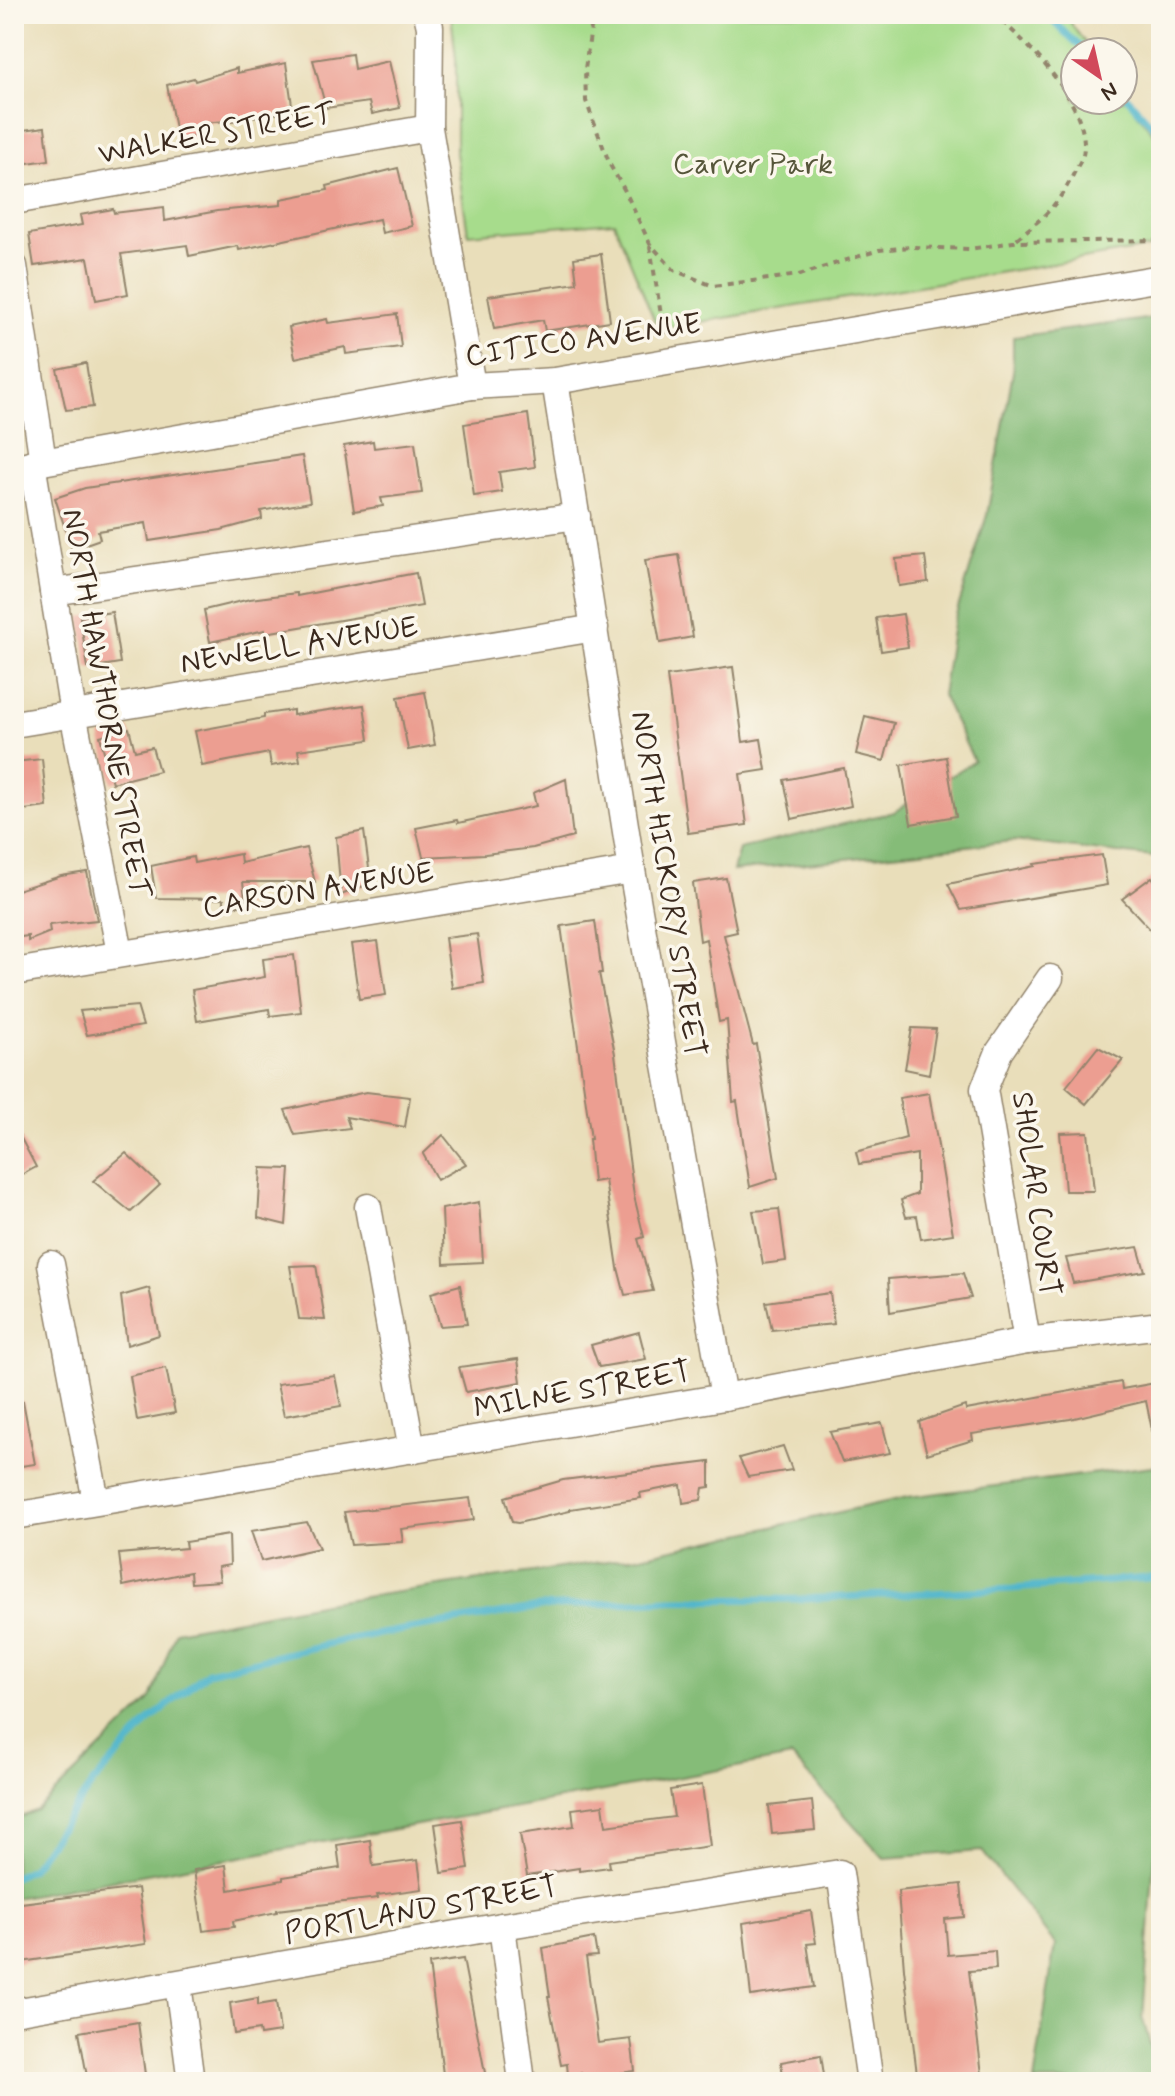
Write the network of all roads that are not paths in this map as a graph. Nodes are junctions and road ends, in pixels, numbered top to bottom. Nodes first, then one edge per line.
1 (428, 20) edge
2 (429, 128) junction
3 (14, 201) edge
4 (14, 266) edge
5 (1161, 278) edge
6 (555, 381) junction
7 (472, 386) junction
8 (30, 464) edge
9 (577, 516) junction
10 (53, 592) junction
11 (595, 628) junction
12 (73, 713) junction
13 (14, 724) edge
14 (632, 870) junction
15 (120, 953) junction
16 (14, 972) edge
17 (1050, 978) dead end
18 (368, 1207) dead end
19 (51, 1264) dead end
20 (1161, 1325) edge
21 (1027, 1341) junction
22 (724, 1397) junction
23 (412, 1450) junction
24 (96, 1501) junction
25 (14, 1516) edge
26 (502, 1926) junction
27 (178, 1984) junction
28 (14, 2012) edge
29 (191, 2082) edge
30 (522, 2082) edge
31 (870, 2082) edge

1 - 2 street
2 - 3 street, WALKER STREET
2 - 7 street
4 - 8 street, NORTH HAWTHORNE STREET
5 - 6 street, CITICO AVENUE
6 - 7 street, CITICO AVENUE
6 - 9 street, NORTH HICKORY STREET
7 - 8 street, CITICO AVENUE
8 - 10 street, NORTH HAWTHORNE STREET
9 - 10 street
9 - 11 street, NORTH HICKORY STREET
10 - 12 street, NORTH HAWTHORNE STREET
11 - 12 street, NEWELL AVENUE
11 - 14 street, NORTH HICKORY STREET
12 - 13 street, NEWELL AVENUE
12 - 15 street, NORTH HAWTHORNE STREET
14 - 15 street, CARSON AVENUE
14 - 22 street, NORTH HICKORY STREET
15 - 16 street, CARSON AVENUE
17 - 21 street, SHOLAR COURT
18 - 23 street
19 - 24 street
20 - 21 street, MILNE STREET
21 - 22 street, MILNE STREET
22 - 23 street, MILNE STREET
23 - 24 street, MILNE STREET
24 - 25 street, MILNE STREET
26 - 27 street, PORTLAND STREET
26 - 30 street
26 - 31 street, PORTLAND STREET
27 - 28 street, PORTLAND STREET
27 - 29 street

